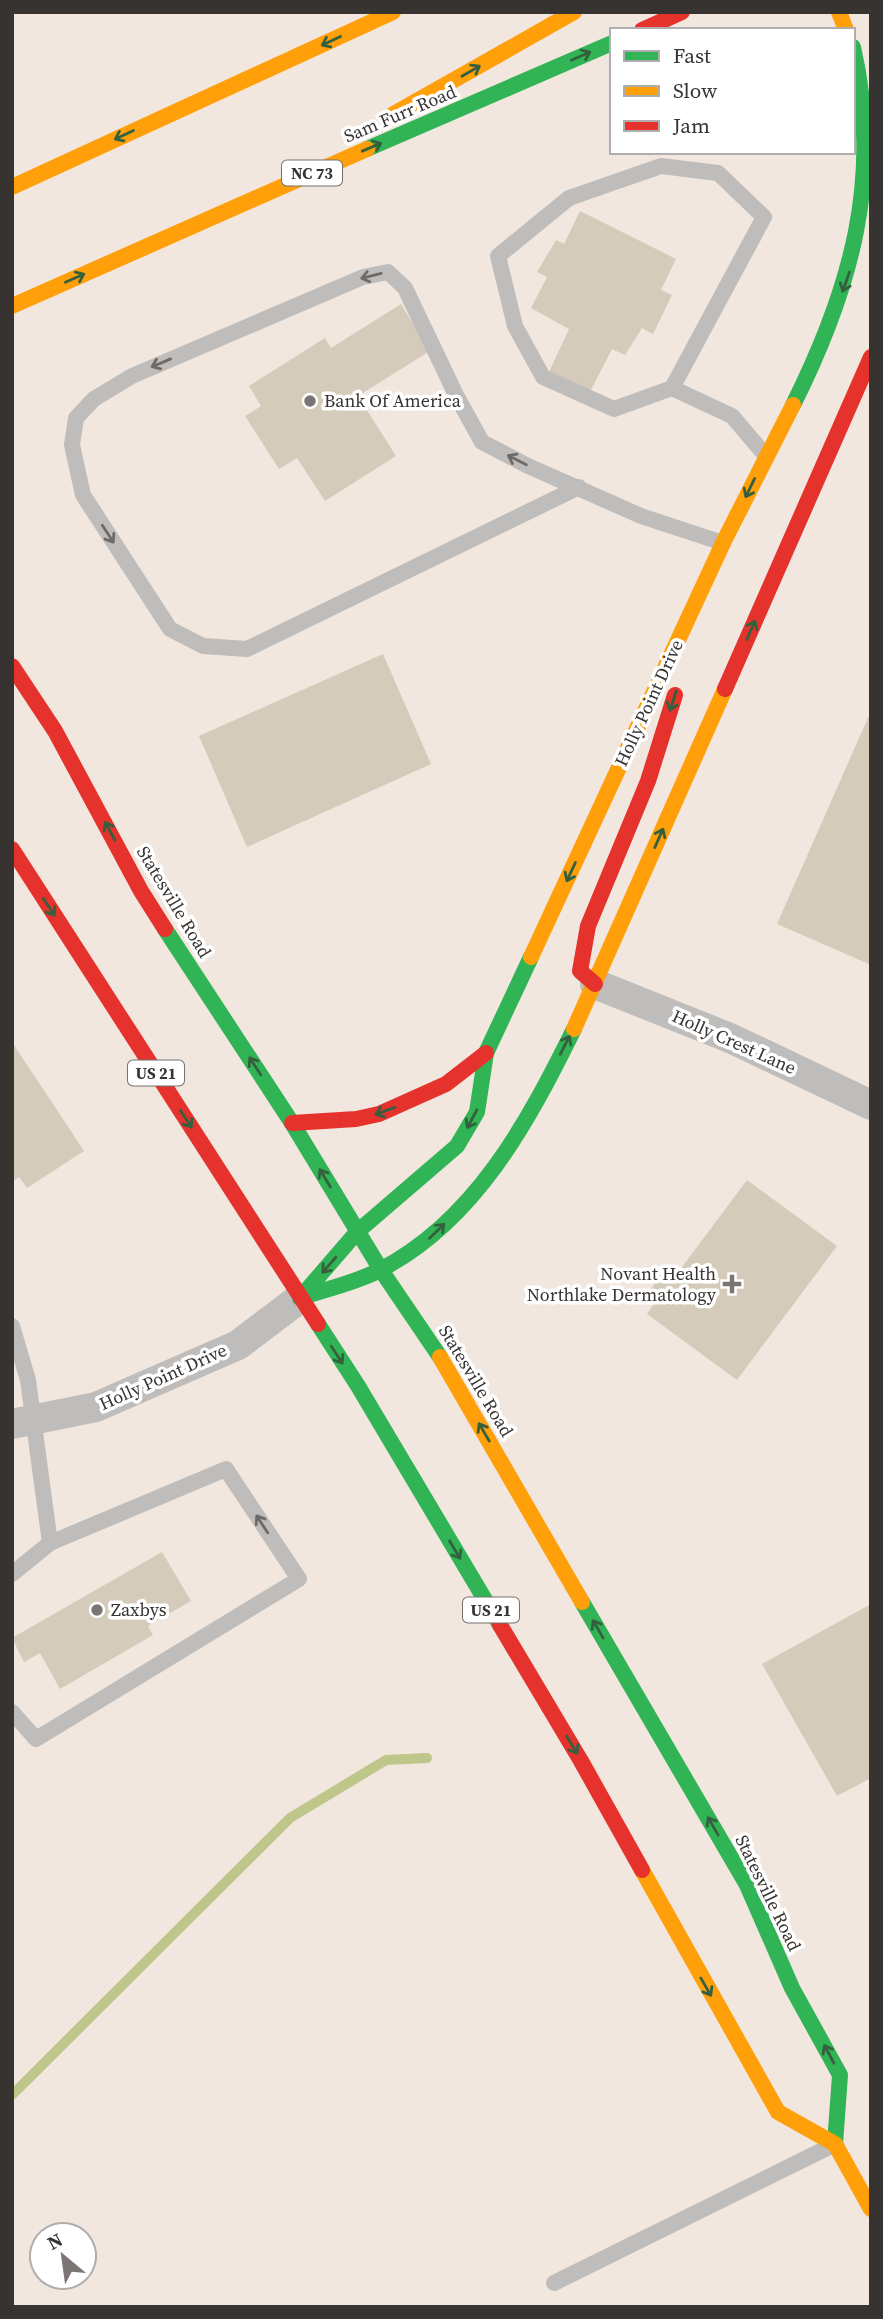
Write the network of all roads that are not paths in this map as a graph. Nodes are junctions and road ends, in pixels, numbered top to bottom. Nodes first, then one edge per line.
1 (393, 12) edge
2 (574, 12) edge
3 (682, 12) edge
4 (646, 28) edge
5 (610, 44) edge
6 (855, 55) edge
7 (376, 125) dead end
8 (352, 138) dead end
9 (12, 187) edge
10 (219, 213) junction
11 (12, 306) edge
12 (871, 357) edge
13 (672, 388) junction
14 (766, 456) junction
15 (579, 487) junction
16 (723, 543) junction
17 (688, 655) dead end
18 (12, 666) edge
19 (680, 680) dead end
20 (12, 849) edge
21 (595, 984) junction
22 (486, 1053) junction
23 (871, 1105) edge
24 (292, 1123) junction
25 (357, 1232) junction
26 (381, 1270) junction
27 (300, 1298) junction
28 (12, 1326) edge
29 (23, 1423) edge
30 (50, 1543) junction
31 (12, 1574) edge
32 (12, 1712) edge
33 (835, 2144) junction
34 (871, 2209) edge
35 (554, 2283) dead end

1 -> 9 main road
7 -> 2 main road
3 - 4 main road
10 -> 5 main road, Sam Furr Road / NC 73
6 -> 14 main road, Holly Point Drive
8 - 10 main road
11 -> 10 main road, Sam Furr Road / NC 73
21 -> 12 main road, Holly Point Drive
13 - 13 lane
13 - 14 lane
14 -> 16 main road, Holly Point Drive
15 -> 15 lane
15 - 16 lane
16 - 17 main road
16 -> 22 main road, Holly Point Drive
24 -> 18 main road, Statesville Road
19 -> 21 main road
20 -> 27 main road, US 21
21 - 23 street, Holly Crest Lane
26 -> 21 main road, Holly Point Drive
22 -> 24 main road
22 -> 25 main road, Holly Point Drive
25 -> 24 main road, Statesville Road
25 - 26 main road, Statesville Road
25 -> 27 main road, Holly Point Drive
26 - 27 main road, Holly Point Drive
33 -> 26 main road, Statesville Road
27 - 29 street, Holly Point Drive
27 -> 33 main road, US 21
28 - 29 lane
29 - 30 lane
30 - 31 lane
32 -> 30 lane
33 - 34 main road
33 - 35 lane

